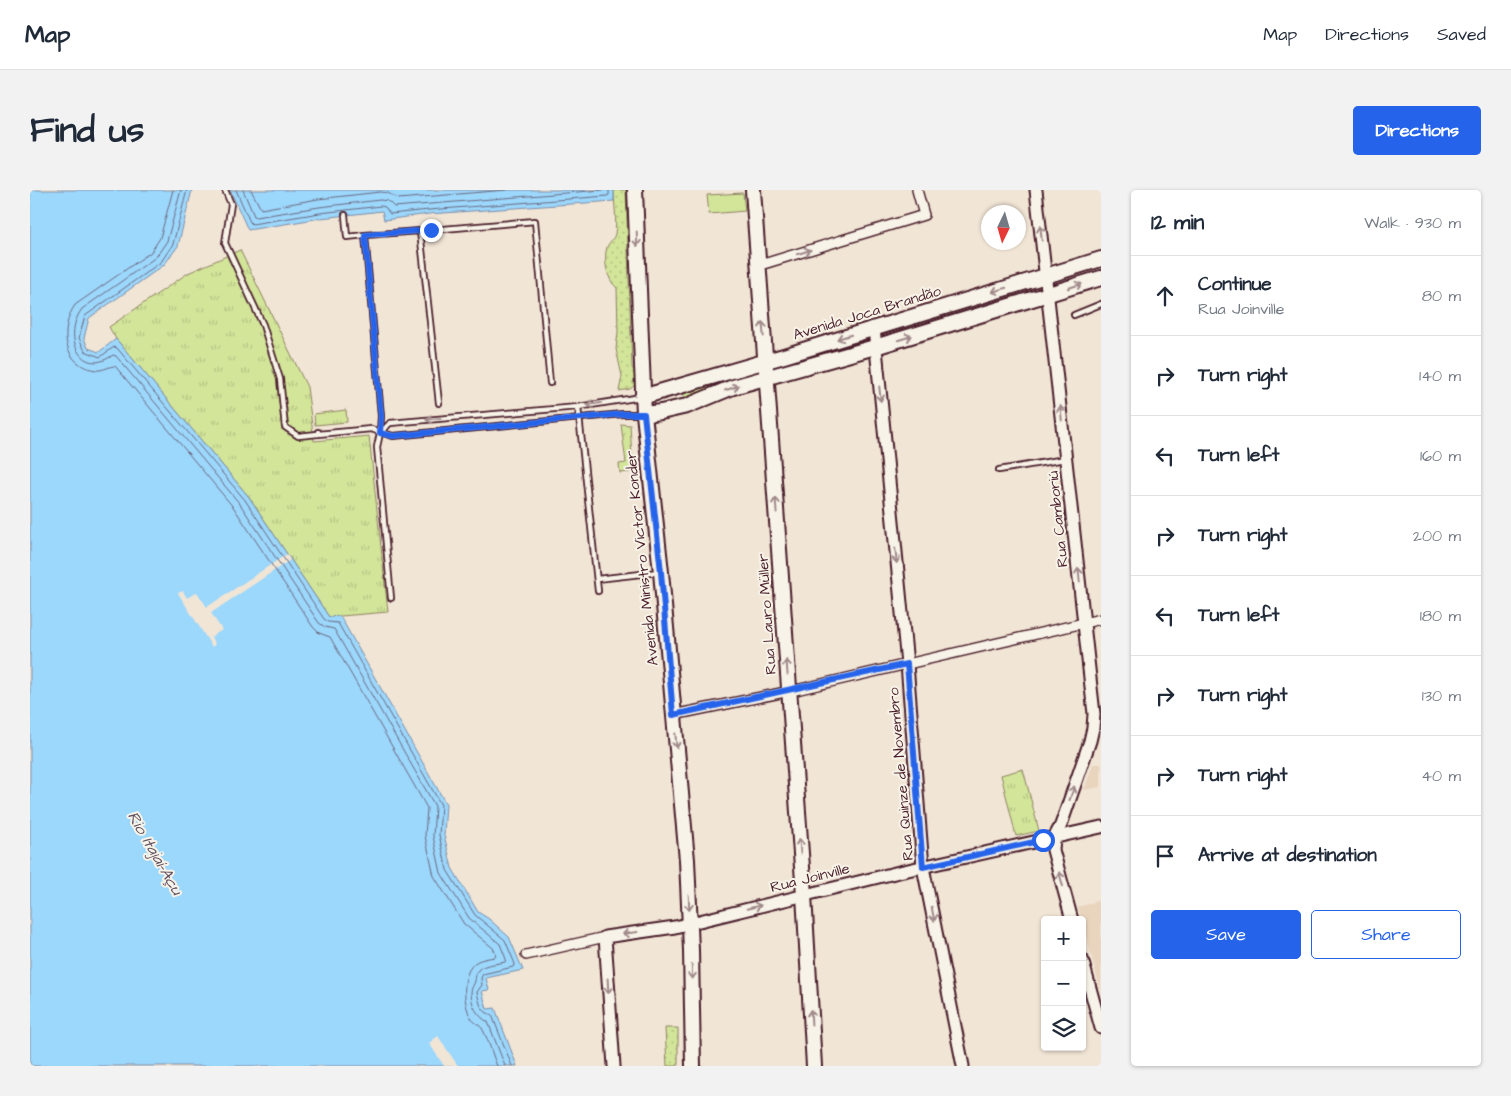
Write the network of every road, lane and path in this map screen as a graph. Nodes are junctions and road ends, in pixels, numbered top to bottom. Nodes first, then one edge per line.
1 (225, 190) edge
2 (635, 190) edge
3 (753, 190) edge
4 (917, 190) edge
5 (1036, 190) edge
6 (345, 215) dead end
7 (420, 230) junction
8 (365, 235) junction
9 (1101, 259) edge
10 (757, 266) junction
11 (1046, 276) junction
12 (1101, 278) edge
13 (1048, 295) junction
14 (1101, 304) edge
15 (1074, 315) dead end
16 (874, 328) junction
17 (875, 347) junction
18 (766, 361) junction
19 (767, 378) junction
20 (550, 383) dead end
21 (679, 386) junction
22 (642, 397) junction
23 (439, 403) dead end
24 (687, 406) junction
25 (578, 407) junction
26 (644, 414) junction
27 (580, 418) junction
28 (380, 433) junction
29 (1066, 458) junction
30 (1000, 470) dead end
31 (661, 572) junction
32 (597, 579) junction
33 (598, 591) dead end
34 (391, 598) dead end
35 (1101, 619) edge
36 (1084, 623) junction
37 (907, 664) junction
38 (789, 691) junction
39 (673, 715) junction
40 (1101, 827) edge
41 (1054, 838) junction
42 (923, 867) junction
43 (804, 895) junction
44 (1071, 916) edge
45 (690, 923) junction
46 (605, 937) junction
47 (526, 954) dead end
48 (1083, 961) edge
49 (1101, 1028) edge
50 (614, 1066) edge
51 (693, 1066) edge
52 (814, 1066) edge
53 (963, 1066) edge

1 - 28 lane
2 -> 22 main road, Avenida Ministro Victor Konder
3 - 10 main road, Rua Lauro Müller
10 -> 4 street
11 -> 5 street, Rua Camboriú
6 - 8 lane
7 - 8 lane
7 - 20 lane
7 - 23 lane
8 - 28 lane
9 - 11 main road, Avenida Joca Brandão
18 -> 10 main road, Rua Lauro Müller
11 - 13 street, Rua Camboriú
11 -> 16 main road, Avenida Joca Brandão
13 -> 12 main road
17 -> 13 main road
29 -> 13 street, Rua Camboriú
14 - 15 lane
16 - 17 street, Rua Quinze de Novembro
16 -> 18 main road, Avenida Joca Brandão
17 - 19 main road
17 -> 37 street, Rua Quinze de Novembro
18 - 19 main road, Rua Lauro Müller
18 - 21 main road, Avenida Joca Brandão
24 -> 19 main road
38 -> 19 main road, Rua Lauro Müller
21 - 22 main road, Avenida Joca Brandão
21 - 24 main road
22 -> 25 lane
22 - 26 main road, Avenida Ministro Victor Konder
24 - 26 main road
25 - 27 lane
25 -> 28 lane
26 - 27 lane
26 - 31 main road, Avenida Ministro Victor Konder
27 - 28 lane
27 - 32 lane
28 - 34 lane
29 - 30 lane
36 -> 29 street, Rua Camboriú
31 - 32 lane
31 - 39 main road, Avenida Ministro Victor Konder
32 - 33 lane
35 - 36 street
36 - 37 street
41 -> 36 street, Rua Camboriú
37 - 38 street
37 - 42 street, Rua Quinze de Novembro
38 - 39 street
43 -> 38 main road, Rua Lauro Müller
39 -> 45 main road, Avenida Ministro Victor Konder
40 - 41 street, Rua Joinville
41 - 42 street, Rua Joinville
44 -> 41 street
42 - 43 street, Rua Joinville
42 -> 53 street, Rua Quinze de Novembro
45 -> 43 street, Rua Joinville
52 -> 43 main road, Rua Lauro Müller
45 -> 46 street, Rua Joinville
45 -> 51 main road, Avenida Ministro Victor Konder
46 - 47 street, Rua Joinville
46 -> 50 street
48 - 49 street

